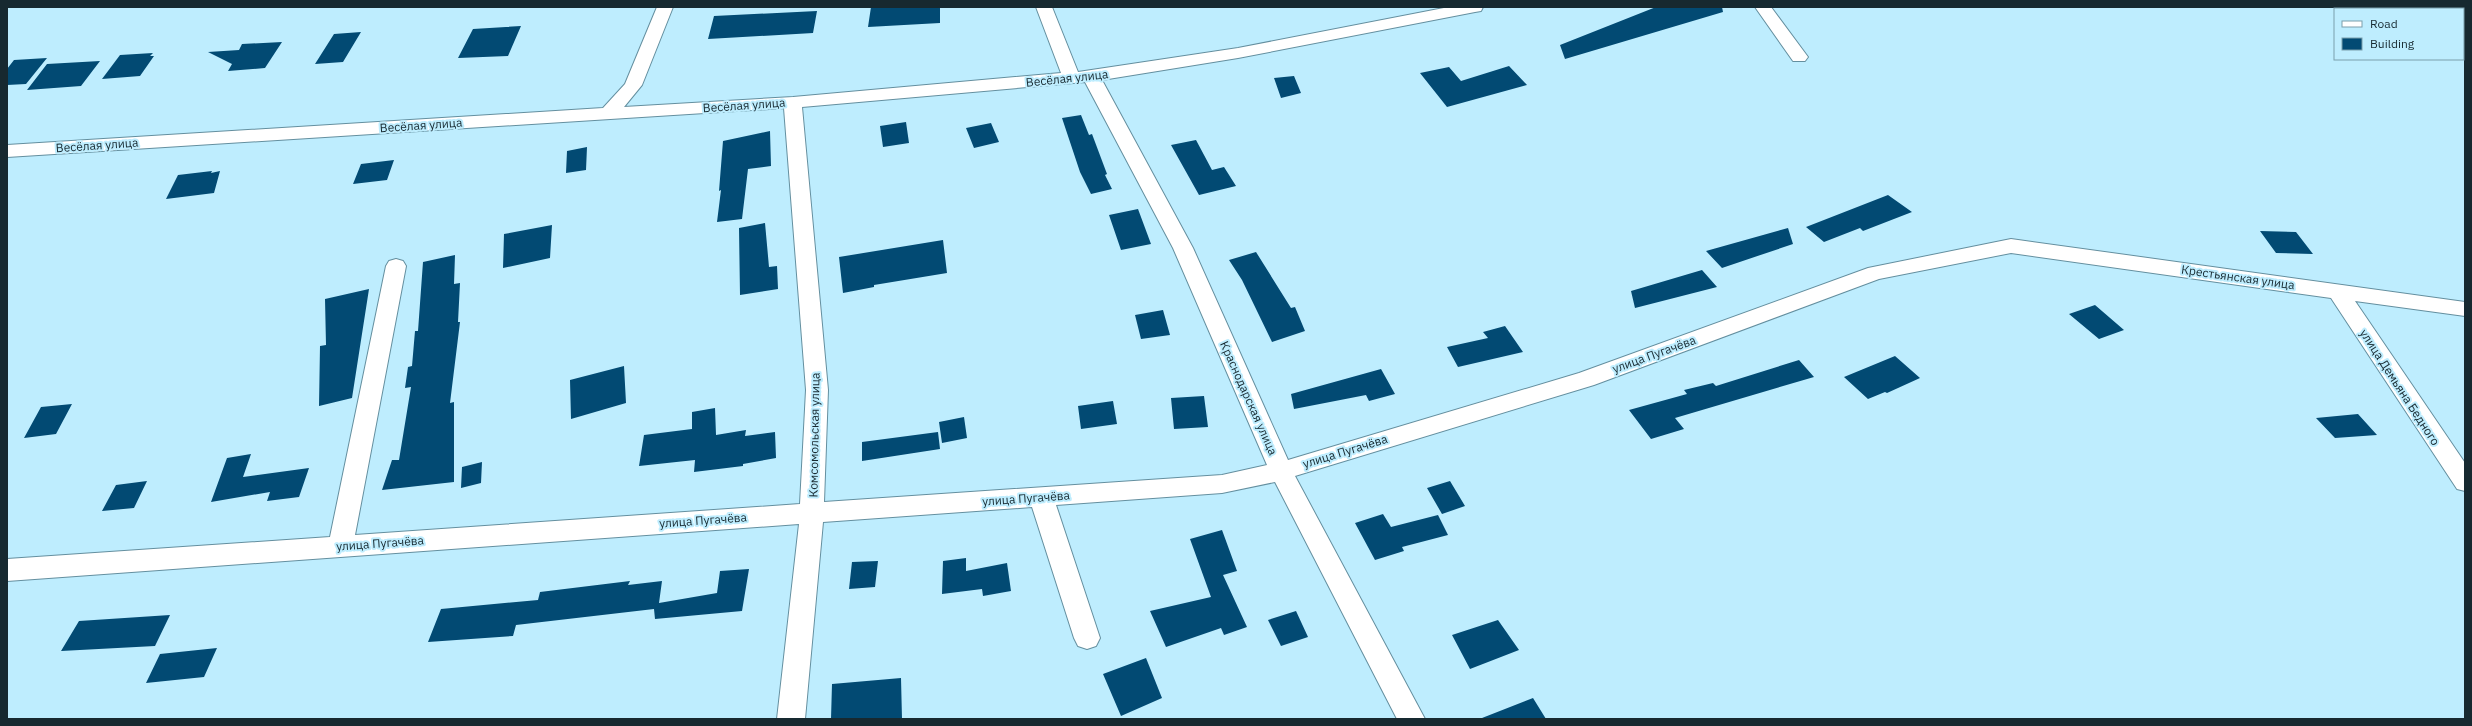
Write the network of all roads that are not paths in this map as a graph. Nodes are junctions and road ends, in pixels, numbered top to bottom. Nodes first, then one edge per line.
1 (665, 7) edge
2 (1044, 7) edge
3 (1475, 7) edge
4 (1763, 7) edge
5 (1799, 56) dead end
6 (1082, 77) junction
7 (793, 102) junction
8 (609, 113) junction
9 (7, 151) edge
10 (2011, 246) joint
11 (396, 266) dead end
12 (2337, 291) junction
13 (2465, 308) edge
14 (1281, 470) junction
15 (2465, 482) edge
16 (1041, 497) junction
17 (812, 513) junction
18 (341, 546) junction
19 (7, 570) edge
20 (1086, 638) dead end
21 (791, 719) edge
22 (1411, 719) edge

1 - 8 street
2 - 6 street, Краснодарская улица
3 - 6 street, Весёлая улица
4 - 5 street
6 - 7 street, Весёлая улица
6 - 14 street, Краснодарская улица
7 - 8 street, Весёлая улица
7 - 17 street, Комсомольская улица
8 - 9 street, Весёлая улица
10 - 12 street, Крестьянская улица
10 - 14 street, улица Пугачёва
11 - 18 street
12 - 13 street, Крестьянская улица
12 - 15 street, улица Демьяна Бедного
14 - 16 street, улица Пугачёва
14 - 22 street, Краснодарская улица
16 - 17 street, улица Пугачёва
16 - 20 street
17 - 18 street, улица Пугачёва
17 - 21 street, Комсомольская улица
18 - 19 street, улица Пугачёва

